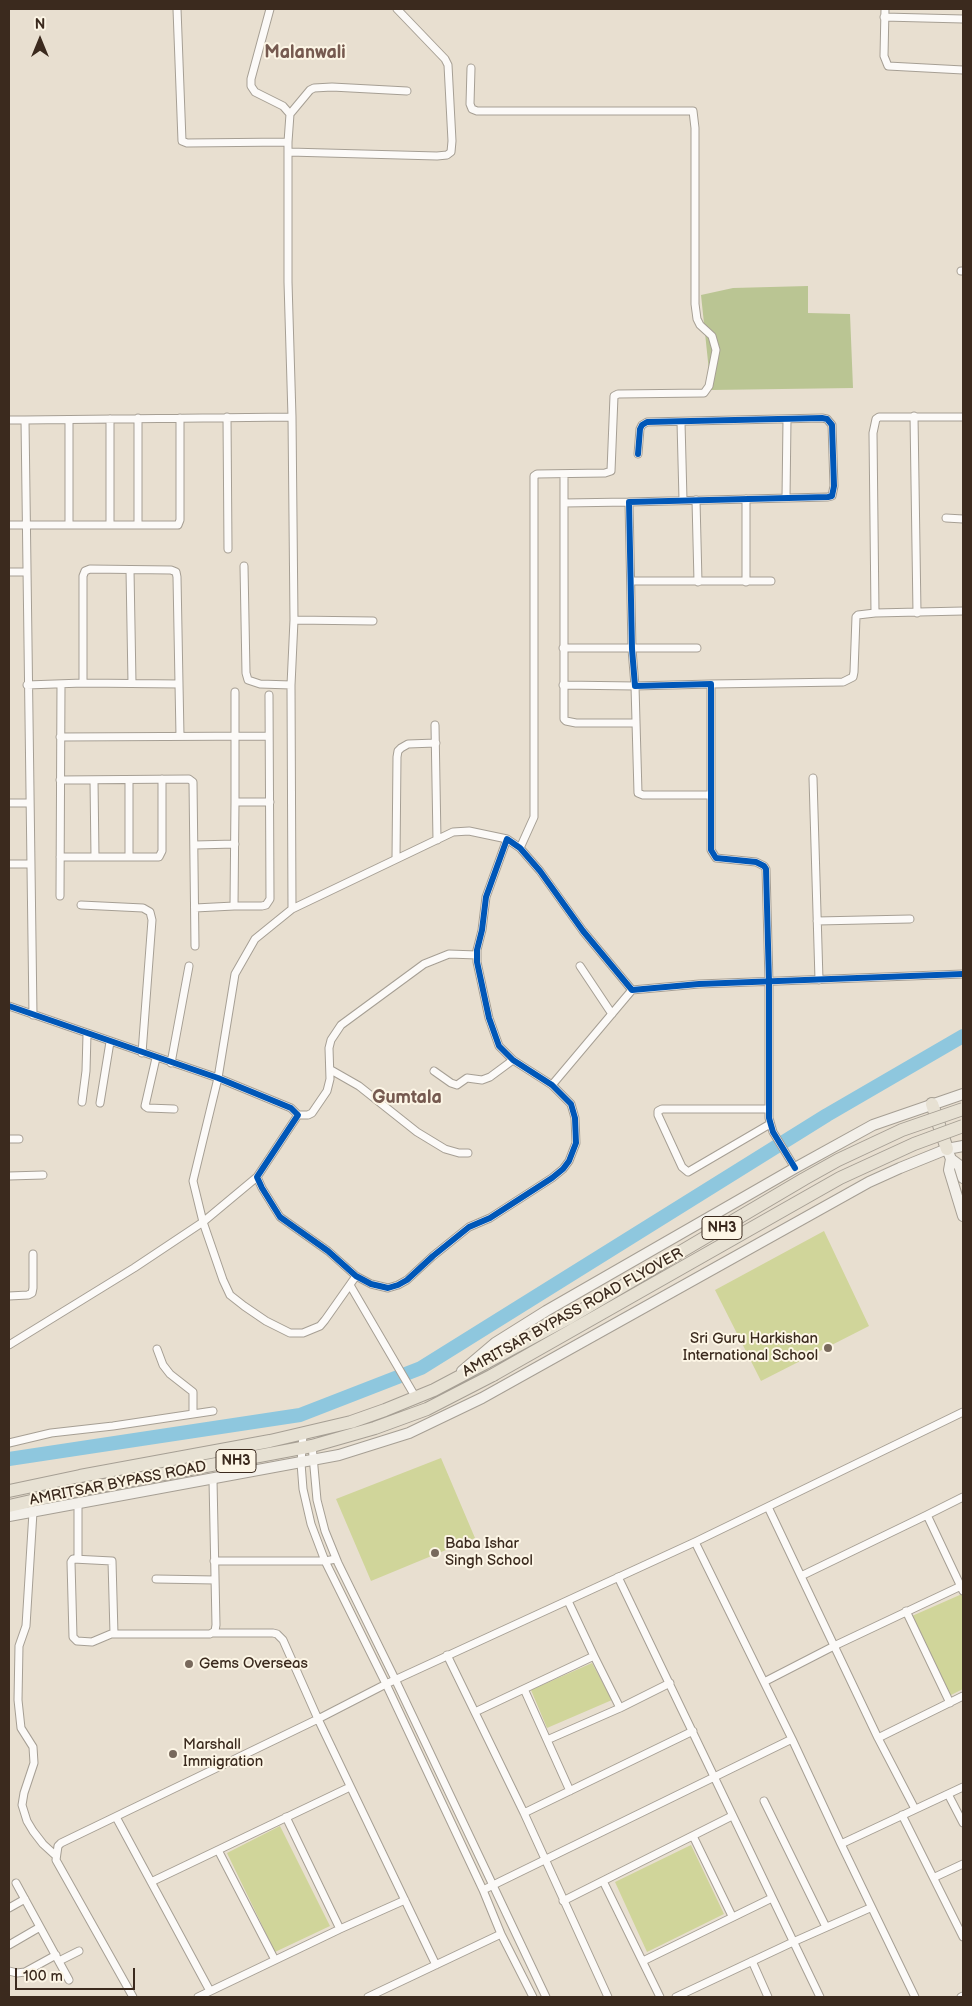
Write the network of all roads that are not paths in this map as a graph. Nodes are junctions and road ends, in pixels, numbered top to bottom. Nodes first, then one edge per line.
1 (178, 9) edge
2 (270, 9) edge
3 (398, 9) edge
4 (884, 9) edge
5 (884, 18) junction
6 (963, 19) edge
7 (471, 68) dead end
8 (963, 70) edge
9 (407, 91) dead end
10 (290, 114) junction
11 (288, 142) junction
12 (289, 152) junction
13 (914, 416) junction
14 (227, 417) junction
15 (292, 417) junction
16 (963, 417) edge
17 (138, 418) junction
18 (180, 418) junction
19 (110, 419) junction
20 (9, 420) edge
21 (25, 420) junction
22 (69, 420) junction
23 (787, 420) junction
24 (681, 422) junction
25 (638, 454) dead end
26 (564, 478) dead end
27 (786, 498) junction
28 (746, 499) junction
29 (683, 500) junction
30 (696, 500) junction
31 (629, 502) junction
32 (564, 503) junction
33 (946, 518) dead end
34 (963, 519) edge
35 (9, 525) edge
36 (26, 525) junction
37 (69, 525) junction
38 (110, 525) junction
39 (138, 525) junction
40 (228, 549) dead end
41 (244, 566) dead end
42 (130, 570) junction
43 (9, 572) edge
44 (27, 572) junction
45 (631, 581) junction
46 (771, 581) dead end
47 (698, 582) junction
48 (746, 582) junction
49 (875, 612) junction
50 (963, 612) edge
51 (917, 613) junction
52 (294, 620) junction
53 (373, 621) dead end
54 (563, 648) junction
55 (697, 648) dead end
56 (632, 649) junction
57 (84, 683) junction
58 (132, 683) junction
59 (61, 684) junction
60 (179, 684) junction
61 (711, 684) junction
62 (28, 685) junction
63 (291, 685) junction
64 (563, 685) junction
65 (635, 686) junction
66 (234, 692) dead end
67 (269, 695) dead end
68 (635, 723) junction
69 (435, 725) dead end
70 (180, 736) junction
71 (234, 736) junction
72 (269, 736) junction
73 (60, 737) junction
74 (436, 743) junction
75 (813, 778) dead end
76 (162, 779) junction
77 (60, 780) junction
78 (94, 780) junction
79 (128, 780) junction
80 (710, 795) junction
81 (235, 802) junction
82 (270, 802) junction
83 (9, 803) edge
84 (29, 803) junction
85 (507, 839) junction
86 (437, 840) junction
87 (235, 844) junction
88 (195, 845) junction
89 (520, 848) junction
90 (60, 857) junction
91 (95, 857) junction
92 (129, 857) junction
93 (396, 858) junction
94 (9, 864) edge
95 (30, 864) junction
96 (60, 896) dead end
97 (81, 905) dead end
98 (234, 906) junction
99 (195, 908) junction
100 (292, 909) junction
101 (910, 919) dead end
102 (817, 921) junction
103 (195, 946) dead end
104 (477, 955) junction
105 (189, 966) dead end
106 (580, 966) dead end
107 (963, 974) edge
108 (818, 980) junction
109 (769, 982) junction
110 (632, 990) junction
111 (9, 1006) edge
112 (612, 1014) junction
113 (33, 1015) junction
114 (87, 1034) junction
115 (110, 1042) junction
116 (142, 1053) junction
117 (156, 1058) junction
118 (513, 1060) junction
119 (171, 1063) junction
120 (331, 1070) junction
121 (434, 1071) dead end
122 (218, 1078) junction
123 (552, 1085) junction
124 (963, 1094) edge
125 (82, 1102) dead end
126 (100, 1103) dead end
127 (932, 1104) junction
128 (174, 1109) dead end
129 (769, 1109) junction
130 (963, 1109) edge
131 (298, 1115) junction
132 (770, 1124) junction
133 (963, 1126) edge
134 (9, 1139) edge
135 (19, 1139) dead end
136 (963, 1146) edge
137 (468, 1152) dead end
138 (949, 1154) junction
139 (795, 1168) junction
140 (9, 1176) edge
141 (43, 1176) dead end
142 (257, 1177) junction
143 (963, 1178) edge
144 (963, 1216) edge
145 (203, 1222) junction
146 (33, 1254) dead end
147 (356, 1276) junction
148 (350, 1285) junction
149 (9, 1296) edge
150 (9, 1345) edge
151 (158, 1349) dead end
152 (450, 1382) junction
153 (456, 1395) joint
154 (416, 1398) junction
155 (213, 1411) dead end
156 (963, 1412) edge
157 (193, 1413) junction
158 (307, 1433) junction
159 (9, 1443) edge
160 (307, 1447) junction
161 (314, 1461) junction
162 (301, 1463) junction
163 (213, 1480) junction
164 (9, 1491) edge
165 (963, 1497) edge
166 (78, 1503) junction
167 (768, 1507) junction
168 (9, 1511) edge
169 (33, 1512) junction
170 (927, 1515) junction
171 (695, 1542) junction
172 (78, 1559) junction
173 (336, 1560) junction
174 (325, 1561) junction
175 (214, 1562) junction
176 (801, 1576) junction
177 (618, 1577) junction
178 (156, 1579) dead end
179 (215, 1580) junction
180 (962, 1589) edge
181 (568, 1602) junction
182 (906, 1611) junction
183 (213, 1633) junction
184 (114, 1634) junction
185 (834, 1646) junction
186 (447, 1654) junction
187 (594, 1656) junction
188 (395, 1679) junction
189 (764, 1682) junction
190 (670, 1683) junction
191 (386, 1684) junction
192 (524, 1688) junction
193 (963, 1696) edge
194 (950, 1703) junction
195 (620, 1708) junction
196 (476, 1712) junction
197 (318, 1719) junction
198 (692, 1731) junction
199 (878, 1738) junction
200 (792, 1739) junction
201 (547, 1740) junction
202 (715, 1777) junction
203 (350, 1787) junction
204 (963, 1787) edge
205 (570, 1791) junction
206 (948, 1794) junction
207 (764, 1801) dead end
208 (915, 1809) junction
209 (524, 1812) junction
210 (902, 1815) junction
211 (732, 1816) junction
212 (116, 1817) junction
213 (286, 1817) junction
214 (963, 1824) edge
215 (693, 1836) junction
216 (841, 1844) junction
217 (218, 1850) junction
218 (55, 1855) junction
219 (545, 1860) junction
220 (963, 1864) edge
221 (935, 1877) junction
222 (602, 1881) junction
223 (151, 1882) junction
224 (16, 1883) dead end
225 (492, 1885) junction
226 (483, 1890) junction
227 (772, 1898) junction
228 (25, 1899) junction
229 (405, 1900) junction
230 (563, 1901) junction
231 (9, 1908) edge
232 (870, 1908) junction
233 (732, 1916) junction
234 (40, 1926) junction
235 (826, 1926) junction
236 (340, 1929) junction
237 (501, 1934) junction
238 (963, 1934) edge
239 (793, 1942) junction
240 (9, 1945) edge
241 (79, 1951) dead end
242 (58, 1958) junction
243 (275, 1960) junction
244 (643, 1961) junction
245 (752, 1961) junction
246 (436, 1965) junction
247 (9, 1971) edge
248 (70, 1980) dead end
249 (210, 1991) junction
250 (133, 1997) edge
251 (198, 1997) edge
252 (368, 1997) edge
253 (533, 1997) edge
254 (546, 1997) edge
255 (608, 1997) edge
256 (660, 1997) edge
257 (676, 1997) edge
258 (768, 1997) edge
259 (820, 1997) edge
260 (915, 1997) edge

1 - 11 street
2 - 10 street
3 - 12 street
4 - 5 street
5 - 6 street
5 - 8 street
7 - 89 street
9 - 10 street
10 - 11 street
11 - 12 street
12 - 15 street
13 - 16 street
13 - 49 street
13 - 51 street
14 - 15 street
14 - 18 street
14 - 40 street
15 - 52 street
17 - 18 street
17 - 19 street
17 - 39 street
18 - 39 street
19 - 22 street
19 - 38 street
20 - 21 street
21 - 22 street
21 - 36 street
22 - 37 street
23 - 24 street
23 - 27 street
23 - 27 street
24 - 25 street
24 - 29 street
26 - 32 street
27 - 28 street
28 - 30 street
28 - 48 street
29 - 30 street
29 - 31 street
30 - 47 street
31 - 32 street
31 - 45 street
32 - 54 street
33 - 34 street
35 - 36 street
36 - 37 street
36 - 44 street
37 - 38 street
38 - 39 street
41 - 63 street
42 - 57 street
42 - 58 street
42 - 60 street
43 - 44 street
44 - 62 street
45 - 47 street
45 - 56 street
46 - 48 street
47 - 48 street
49 - 51 street
49 - 61 street
50 - 51 street
52 - 53 street
52 - 63 street
54 - 56 street
54 - 64 street
55 - 56 street
56 - 65 street
57 - 58 street
57 - 59 street
58 - 60 street
59 - 62 street
59 - 73 street
60 - 70 street
61 - 65 street
61 - 80 street
62 - 84 street
63 - 100 street
64 - 65 street
64 - 68 street
65 - 68 street
66 - 71 street
67 - 72 street
68 - 80 street
69 - 74 street
70 - 71 street
70 - 73 street
71 - 72 street
71 - 81 street
72 - 82 street
73 - 77 street
74 - 86 street
74 - 93 street
75 - 102 street
76 - 79 street
76 - 88 street
76 - 92 street
77 - 78 street
77 - 90 street
78 - 79 street
78 - 91 street
79 - 92 street
80 - 109 street
81 - 82 street
81 - 87 street
82 - 98 street
83 - 84 street
84 - 95 street
85 - 86 street
85 - 89 street
85 - 104 street
86 - 93 street
87 - 88 street
87 - 98 street
88 - 99 street
89 - 110 street
90 - 91 street
90 - 96 street
91 - 92 street
93 - 100 street
94 - 95 street
95 - 113 street
97 - 116 street
98 - 99 street
99 - 103 street
100 - 122 street
101 - 102 street
102 - 108 street
104 - 118 street
104 - 120 street
105 - 119 street
106 - 112 street
107 - 108 street
108 - 109 street
109 - 110 street
109 - 129 street
110 - 112 street
111 - 113 street
112 - 123 street
113 - 114 street
114 - 115 street
114 - 125 street
115 - 116 street
115 - 126 street
116 - 117 street
117 - 119 street
117 - 128 street
118 - 121 street
118 - 123 street
119 - 122 street
120 - 131 street
120 - 137 street
122 - 131 street
122 - 145 street
123 - 147 street
124 - 127 street
127 - 138 highway
127 - 139 street
129 - 132 street
129 - 132 street
130 - 152 highway, AMRITSAR BYPASS ROAD FLYOVER / NH3, bridge
131 - 142 street
132 - 139 street
133 - 153 highway, AMRITSAR BYPASS ROAD FLYOVER / NH3, bridge
134 - 135 street
136 - 138 street
138 - 143 street
138 - 144 street
138 - 161 street
139 - 152 street
140 - 141 street
142 - 145 street
142 - 147 street
145 - 148 street
145 - 150 street
146 - 149 street
147 - 148 street
148 - 154 street
151 - 157 street
152 - 154 highway, AMRITSAR BYPASS ROAD / NH3
153 - 160 highway, AMRITSAR BYPASS ROAD / NH3
154 - 158 highway, AMRITSAR BYPASS ROAD / NH3
155 - 157 street
156 - 167 street
157 - 159 street
158 - 160 street
158 - 160 street
158 - 164 highway, AMRITSAR BYPASS ROAD / NH3
160 - 161 street
160 - 162 street
160 - 168 highway, AMRITSAR BYPASS ROAD / NH3
161 - 162 street
161 - 173 street
162 - 163 street
162 - 174 street
163 - 166 street
163 - 175 street
165 - 170 street
166 - 169 street
166 - 172 street
167 - 171 street
167 - 176 street
168 - 169 street
169 - 218 street
170 - 176 street
170 - 180 street
171 - 177 street
171 - 189 street
172 - 184 street
172 - 184 street
173 - 174 street
173 - 188 street
174 - 175 street
174 - 191 street
175 - 179 street
176 - 185 street
177 - 181 street
177 - 190 street
178 - 179 street
179 - 183 street
180 - 182 street
181 - 186 street
181 - 187 street
182 - 185 street
182 - 194 street
183 - 184 street
183 - 197 street
185 - 189 street
185 - 199 street
186 - 188 street
186 - 196 street
187 - 192 street
187 - 195 street
188 - 191 street
188 - 225 street
189 - 200 street
190 - 195 street
190 - 198 street
191 - 197 street
191 - 226 street
192 - 196 street
192 - 201 street
193 - 194 street
194 - 199 street
195 - 201 street
196 - 209 street
197 - 203 street
197 - 212 street
198 - 202 street
198 - 205 street
199 - 208 street
200 - 202 street
200 - 216 street
201 - 205 street
202 - 211 street
202 - 219 street
203 - 213 street
203 - 229 street
204 - 206 street
205 - 209 street
206 - 208 street
206 - 214 street
207 - 235 street
208 - 210 street
209 - 219 street
210 - 216 street
210 - 221 street
211 - 215 street
211 - 227 street
212 - 218 street
212 - 223 street
213 - 217 street
213 - 236 street
215 - 222 street
215 - 233 street
216 - 232 street
217 - 223 street
217 - 243 street
218 - 250 street
219 - 225 street
219 - 230 street
220 - 221 street
221 - 238 street
222 - 230 street
222 - 244 street
223 - 249 street
224 - 228 street
225 - 226 street
225 - 254 street
226 - 237 street
227 - 233 street
227 - 239 street
228 - 231 street
228 - 234 street
229 - 236 street
229 - 246 street
230 - 255 street
232 - 235 street
232 - 260 street
233 - 244 street
234 - 240 street
234 - 242 street
235 - 239 street
236 - 243 street
237 - 246 street
237 - 253 street
239 - 245 street
239 - 259 street
241 - 242 street
242 - 247 street
242 - 248 street
243 - 249 street
244 - 256 street
245 - 257 street
245 - 258 street
246 - 252 street
249 - 251 street

